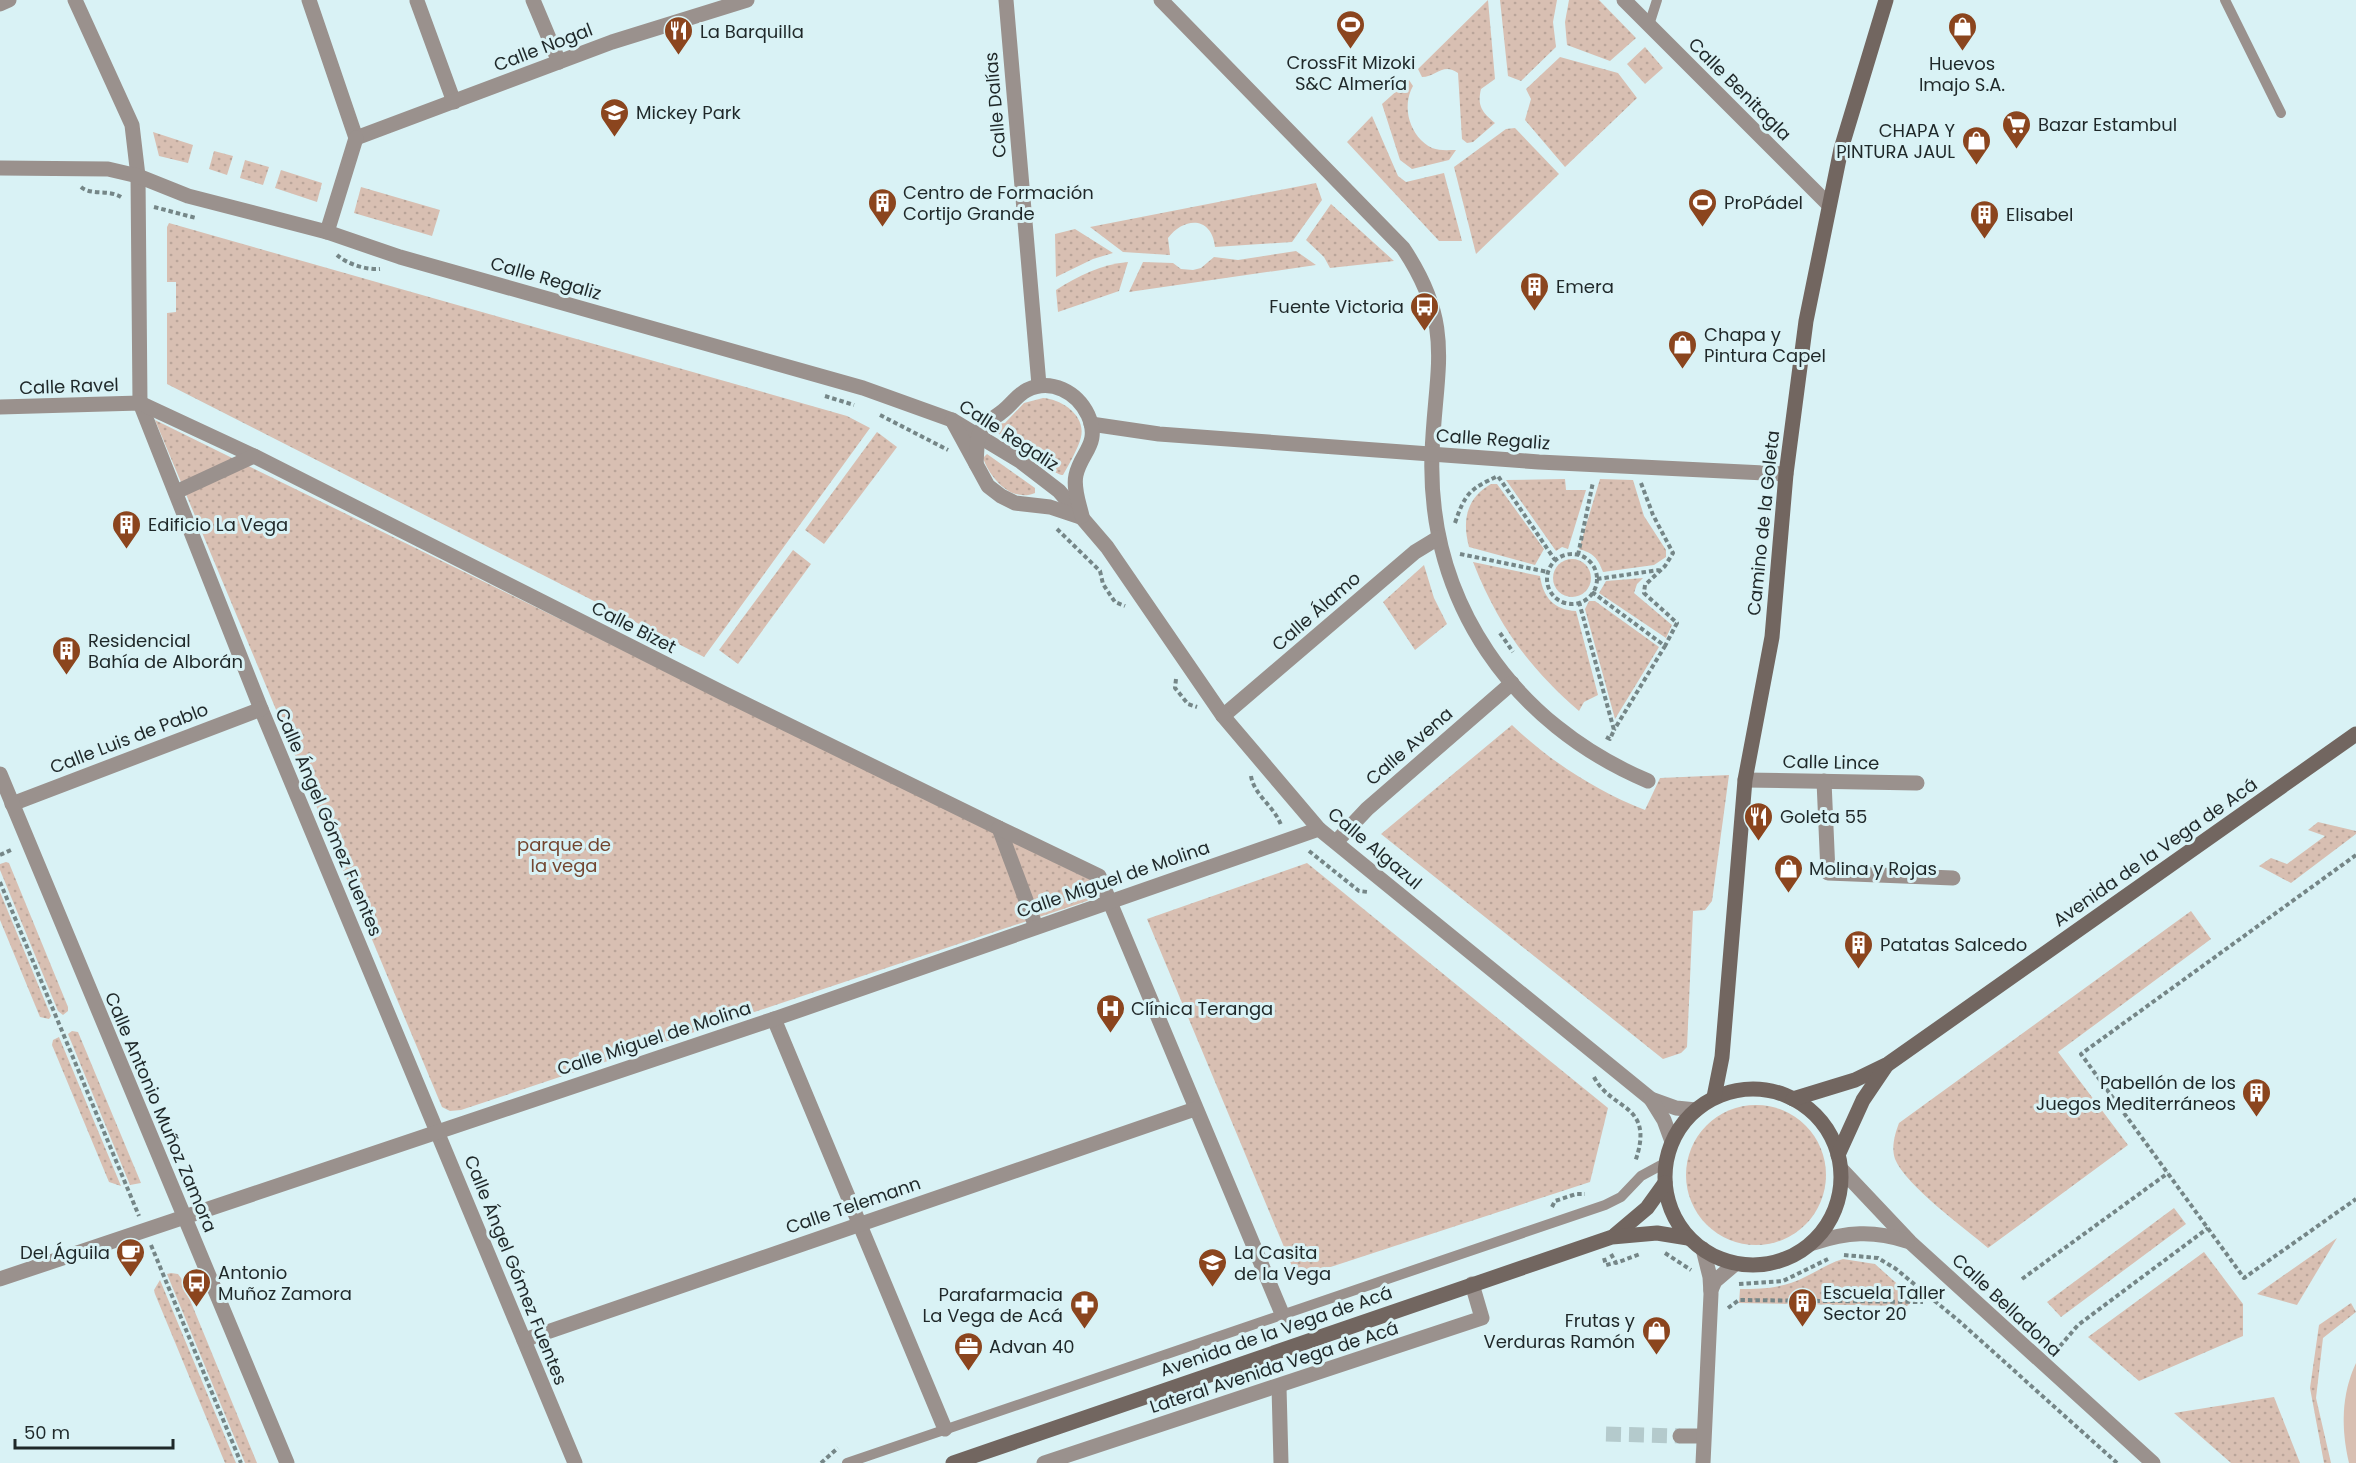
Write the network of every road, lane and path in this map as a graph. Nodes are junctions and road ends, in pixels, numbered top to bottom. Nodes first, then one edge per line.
1 (9, 0) edge
2 (75, 0) edge
3 (309, 0) edge
4 (533, 0) edge
5 (747, 0) edge
6 (1006, 0) edge
7 (1161, 0) edge
8 (1624, 0) edge
9 (1657, 0) edge
10 (1886, 0) edge
11 (2225, 0) edge
12 (417, 1) edge
13 (0, 4) edge
14 (1650, 25) junction
15 (559, 62) junction
16 (454, 102) junction
17 (2282, 113) dead end
18 (356, 138) junction
19 (0, 168) edge
20 (138, 176) junction
21 (97, 192) dead end
22 (114, 192) dead end
23 (1829, 205) junction
24 (154, 207) dead end
25 (189, 217) dead end
26 (327, 232) junction
27 (352, 263) dead end
28 (366, 268) dead end
29 (1039, 385) junction
30 (832, 401) dead end
31 (140, 403) junction
32 (846, 405) dead end
33 (0, 407) edge
34 (994, 418) junction
35 (952, 420) junction
36 (1091, 424) junction
37 (978, 435) junction
38 (1432, 454) junction
39 (254, 456) junction
40 (976, 464) junction
41 (1078, 468) junction
42 (1505, 474) dead end
43 (1786, 474) junction
44 (1594, 475) dead end
45 (1498, 476) junction
46 (1639, 476) dead end
47 (1059, 491) junction
48 (176, 492) junction
49 (1039, 506) junction
50 (1082, 519) junction
51 (1457, 534) dead end
52 (1438, 538) junction
53 (1459, 545) dead end
54 (1461, 555) junction
55 (1578, 555) junction
56 (1555, 560) junction
57 (1465, 566) dead end
58 (1660, 570) junction
59 (1548, 572) junction
60 (1597, 579) junction
61 (1104, 587) dead end
62 (1592, 592) junction
63 (1113, 598) dead end
64 (1580, 602) junction
65 (1496, 628) dead end
66 (1665, 646) junction
67 (1516, 656) dead end
68 (1512, 683) junction
69 (1177, 691) dead end
70 (1185, 701) dead end
71 (261, 709) junction
72 (1223, 716) junction
73 (1614, 730) junction
74 (2356, 734) edge
75 (1610, 739) dead end
76 (0, 774) edge
77 (1648, 780) dead end
78 (1745, 780) junction
79 (1824, 780) junction
80 (1917, 783) dead end
81 (1264, 798) dead end
82 (12, 804) junction
83 (1282, 827) dead end
84 (999, 828) junction
85 (1319, 829) junction
86 (1336, 842) junction
87 (1302, 852) dead end
88 (2356, 855) edge
89 (1953, 878) dead end
90 (0, 882) edge
91 (1355, 888) dead end
92 (1108, 900) junction
93 (1036, 927) junction
94 (774, 1019) junction
95 (1722, 1057) junction
96 (1888, 1064) junction
97 (1601, 1086) dead end
98 (1733, 1092) junction
99 (1714, 1097) junction
100 (1651, 1099) junction
101 (1793, 1099) junction
102 (1195, 1109) junction
103 (1696, 1110) junction
104 (437, 1130) junction
105 (1671, 1139) junction
106 (1840, 1162) junction
107 (1665, 1163) junction
108 (1631, 1171) dead end
109 (2168, 1173) junction
110 (1665, 1183) junction
111 (2356, 1199) edge
112 (139, 1216) dead end
113 (183, 1216) junction
114 (861, 1223) junction
115 (2208, 1228) junction
116 (148, 1237) dead end
117 (1612, 1237) junction
118 (1688, 1238) junction
119 (1910, 1242) junction
120 (1813, 1243) junction
121 (1703, 1250) junction
122 (1660, 1251) dead end
123 (1644, 1252) dead end
124 (1613, 1260) dead end
125 (1735, 1264) junction
126 (1693, 1275) dead end
127 (0, 1279) edge
128 (2022, 1280) dead end
129 (1472, 1284) junction
130 (1711, 1292) junction
131 (1923, 1302) dead end
132 (1728, 1313) dead end
133 (1283, 1316) junction
134 (524, 1341) junction
135 (2044, 1365) junction
136 (2028, 1383) junction
137 (1279, 1387) junction
138 (945, 1429) junction
139 (1680, 1436) tunnel mouth
140 (1703, 1436) junction
141 (842, 1447) dead end
142 (241, 1463) edge
143 (287, 1463) edge
144 (575, 1463) edge
145 (820, 1463) edge
146 (847, 1463) edge
147 (953, 1463) edge
148 (1044, 1463) edge
149 (1281, 1463) edge
150 (1703, 1463) edge
151 (2117, 1463) edge
152 (2153, 1463) edge

1 - 13 street
2 - 20 street, Calle Ángel Gómez Fuentes
3 - 18 street
4 - 15 street
5 - 15 street, Calle Nogal
6 - 29 street, Calle Dalías
7 - 38 street
8 - 14 street, Calle Benitagla
9 - 14 lane
10 - 23 main road, Camino de la Goleta
11 - 17 lane
12 - 16 street
14 - 23 street, Calle Benitagla
15 - 16 street, Calle Nogal
16 - 18 street, Calle Nogal
18 - 26 street
19 - 20 street, Calle Regaliz
20 - 26 street, Calle Regaliz
20 - 31 street, Calle Ángel Gómez Fuentes
21 - 22 path
23 - 43 main road, Camino de la Goleta
24 - 25 path
26 - 35 street, Calle Regaliz
27 - 28 path
29 - 34 street
29 - 36 street
30 - 32 path
31 - 33 street, Calle Ravel
31 - 39 street, Calle Bizet
31 - 48 street, Calle Ángel Gómez Fuentes
34 - 35 street
34 - 37 street
35 - 37 street, Calle Regaliz
35 - 40 street
36 - 38 street, Calle Regaliz
36 - 41 street
37 - 40 street
37 - 47 street, Calle Regaliz
38 - 43 street, Calle Regaliz
38 - 52 street
39 - 48 street
39 - 84 street, Calle Bizet
40 - 49 street
41 - 47 street
41 - 50 street
42 - 45 path
43 - 78 main road, Camino de la Goleta
44 - 55 path
45 - 51 path
45 - 56 path
46 - 58 path
47 - 49 street
47 - 50 street, Calle Algazul
48 - 71 street, Calle Ángel Gómez Fuentes
49 - 50 street
50 - 72 street, Calle Algazul
52 - 68 street
52 - 72 street, Calle Álamo
53 - 54 path
54 - 57 path
54 - 59 path
55 - 56 path
55 - 60 path
56 - 59 path
58 - 60 path
58 - 66 path
59 - 64 path
60 - 62 path
61 - 63 path
62 - 64 path
62 - 66 path
64 - 73 path
65 - 67 path
66 - 73 path
68 - 77 street
68 - 86 street, Calle Avena
69 - 70 path
71 - 82 street, Calle Luis de Pablo
71 - 104 street, Calle Ángel Gómez Fuentes
72 - 85 street, Calle Algazul
73 - 75 path
74 - 96 main road, Avenida de la Vega de Acá
76 - 82 street, Calle Antonio Muñoz Zamora
78 - 79 street, Calle Lince
78 - 95 main road, Camino de la Goleta
79 - 80 street, Calle Lince
79 - 89 street
81 - 83 path
82 - 113 street, Calle Antonio Muñoz Zamora
84 - 92 street, Calle Bizet
84 - 93 street
85 - 86 street, Calle Algazul
85 - 92 street, Calle Miguel de Molina
86 - 100 street, Calle Algazul
87 - 91 path
88 - 109 path
90 - 112 path
92 - 93 street, Calle Miguel de Molina
92 - 102 street, Calle Bizet
93 - 94 street, Calle Miguel de Molina
94 - 104 street, Calle Miguel de Molina
94 - 114 street
95 - 98 main road, Camino de la Goleta
95 - 99 main road, Camino de la Goleta
96 - 101 main road, Avenida de la Vega de Acá
96 - 106 main road, Avenida de la Vega de Acá
97 - 108 path
98 - 99 main road
98 - 101 main road
99 - 103 main road
100 - 103 street, Calle Algazul
100 - 105 street, Calle Algazul
101 - 106 main road
102 - 114 street, Calle Telemann
102 - 133 street, Calle Bizet
103 - 105 main road
104 - 113 street, Calle Miguel de Molina
104 - 134 street, Calle Ángel Gómez Fuentes
105 - 107 main road
106 - 119 street
106 - 120 main road
107 - 110 main road
107 - 133 lane
109 - 115 path
109 - 128 path
110 - 117 main road, Avenida de la Vega de Acá
110 - 118 main road
111 - 115 path
113 - 127 street, Calle Miguel de Molina
113 - 143 street, Calle Antonio Muñoz Zamora
114 - 134 street, Calle Telemann
114 - 138 street
115 - 135 path
116 - 142 path
117 - 118 main road, Avenida de la Vega de Acá
117 - 129 main road, Avenida de la Vega de Acá
118 - 121 main road
119 - 120 street, Calle Belladona
119 - 135 street, Calle Belladona
120 - 125 main road
121 - 125 main road
121 - 130 street
122 - 126 path
123 - 124 path
125 - 130 street
129 - 137 street, Lateral Avenida Vega de Acá
129 - 147 main road, Avenida de la Vega de Acá
130 - 136 path
130 - 140 street
131 - 132 path
133 - 138 lane
134 - 144 street, Calle Ángel Gómez Fuentes
135 - 136 path
135 - 152 street, Calle Belladona
136 - 151 path
137 - 148 street, Lateral Avenida Vega de Acá
137 - 149 street
138 - 146 lane
139 - 140 street
140 - 150 street
141 - 145 path

